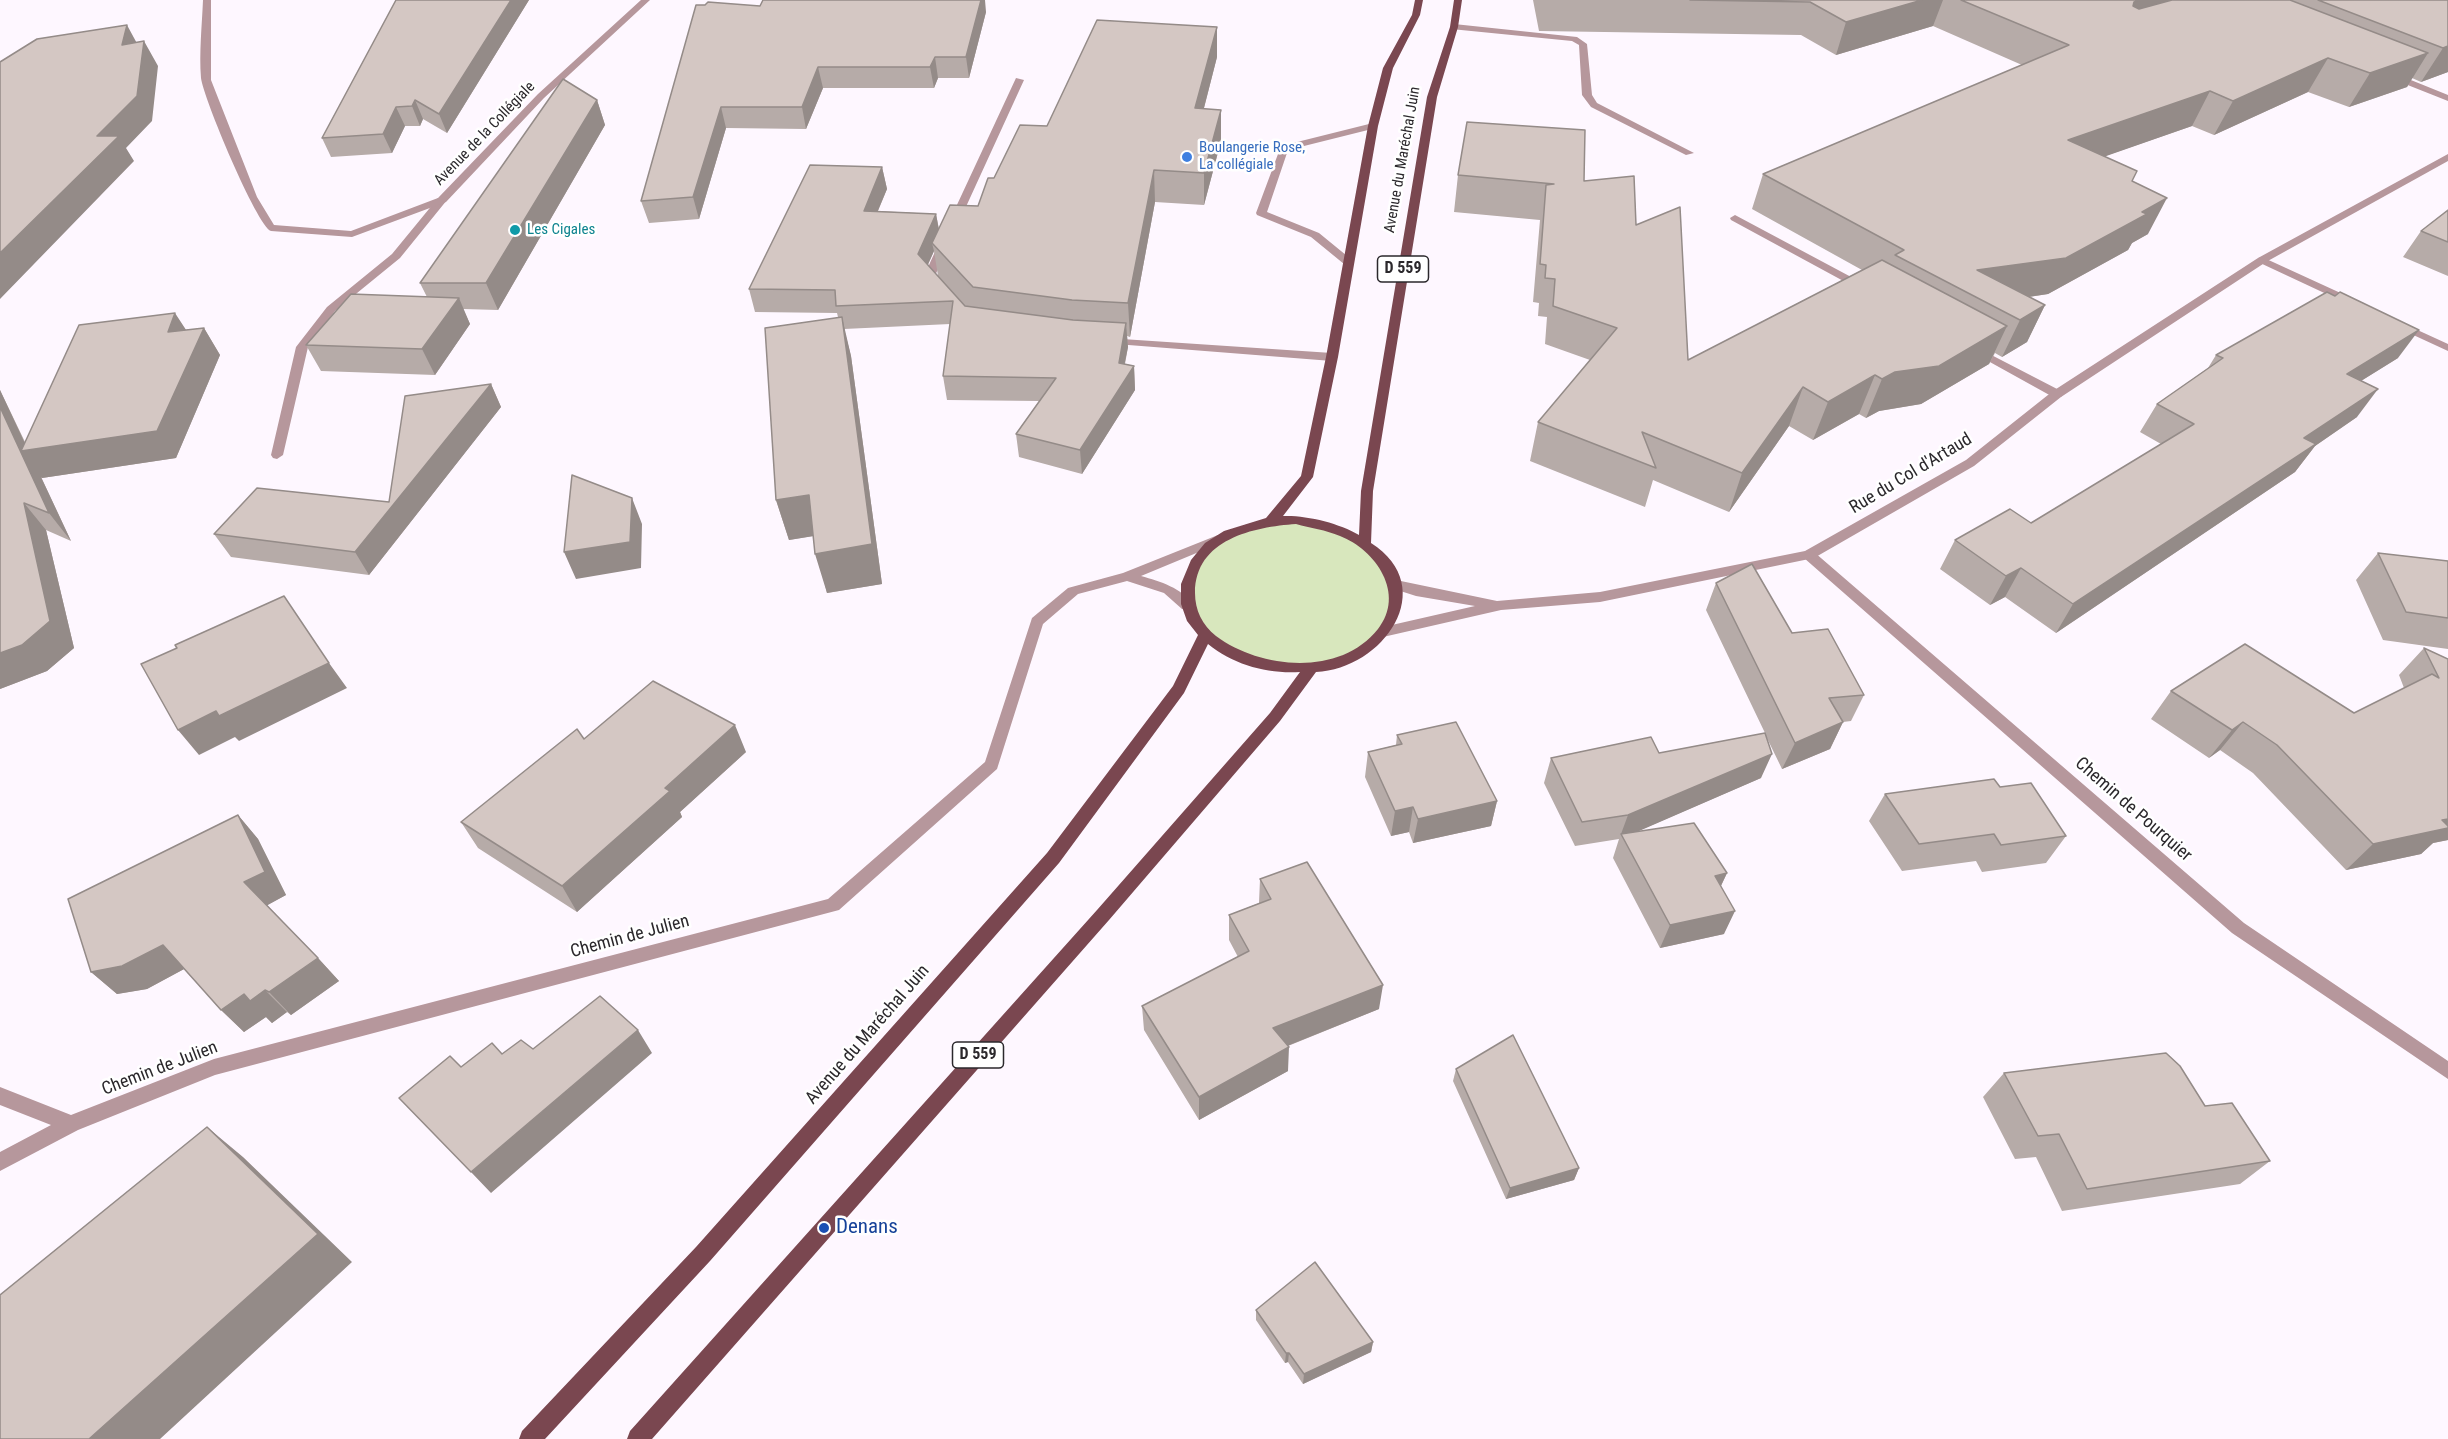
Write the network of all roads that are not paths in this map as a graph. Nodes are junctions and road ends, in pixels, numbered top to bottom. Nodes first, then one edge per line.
1 (207, 0) edge
2 (646, 0) edge
3 (1419, 0) edge
4 (1458, 0) edge
5 (1454, 27) junction
6 (2382, 71) edge
7 (1018, 80) dead end
8 (2448, 98) edge
9 (1373, 126) junction
10 (1689, 153) dead end
11 (2448, 157) edge
12 (442, 200) junction
13 (1735, 218) dead end
14 (2262, 260) junction
15 (1348, 262) junction
16 (944, 292) edge
17 (1878, 296) edge
18 (2365, 308) edge
19 (2386, 318) edge
20 (1097, 340) edge
21 (1959, 340) edge
22 (2448, 348) edge
23 (1332, 357) junction
24 (2057, 394) junction
25 (277, 455) dead end
26 (1270, 522) junction
27 (1218, 539) junction
28 (1365, 542) junction
29 (1809, 555) junction
30 (1127, 576) junction
31 (1396, 585) junction
32 (1501, 605) junction
33 (1187, 606) junction
34 (1383, 632) junction
35 (1205, 635) junction
36 (1312, 668) junction
37 (2448, 1071) edge
38 (0, 1096) edge
39 (71, 1124) junction
40 (0, 1162) edge
41 (530, 1439) edge
42 (638, 1439) edge

1 - 12 street, Avenue de la Collégiale
2 - 12 street, Avenue de la Collégiale
3 - 9 main road, Avenue du Maréchal Juin
4 - 5 main road, Avenue du Maréchal Juin / D 559
5 - 10 street
5 - 28 main road, Avenue du Maréchal Juin / D 559
6 - 8 street
7 - 16 street
9 - 15 main road, Avenue du Maréchal Juin
9 - 15 street
11 - 14 street, Rue du Col d'Artaud
12 - 25 street
13 - 17 street
14 - 18 street
14 - 24 street, Rue du Col d'Artaud
15 - 23 main road, Avenue du Maréchal Juin
19 - 22 street
20 - 23 street
21 - 24 street
23 - 26 main road, Avenue du Maréchal Juin
24 - 29 street, Rue du Col d'Artaud
26 - 27 main road
26 - 28 main road
27 - 30 street, Chemin de Julien
27 - 33 main road
28 - 31 main road
29 - 32 street, Rue du Col d'Artaud
29 - 37 street, Chemin de Pourquier
30 - 33 street
30 - 39 street, Chemin de Julien
31 - 32 street, Rue du Col d'Artaud
31 - 34 main road
32 - 34 street, Rue du Col d'Artaud
33 - 35 main road
34 - 36 main road
35 - 36 main road
35 - 41 main road, Avenue du Maréchal Juin
36 - 42 main road, D 559
38 - 39 street
39 - 40 street, Chemin de Julien

